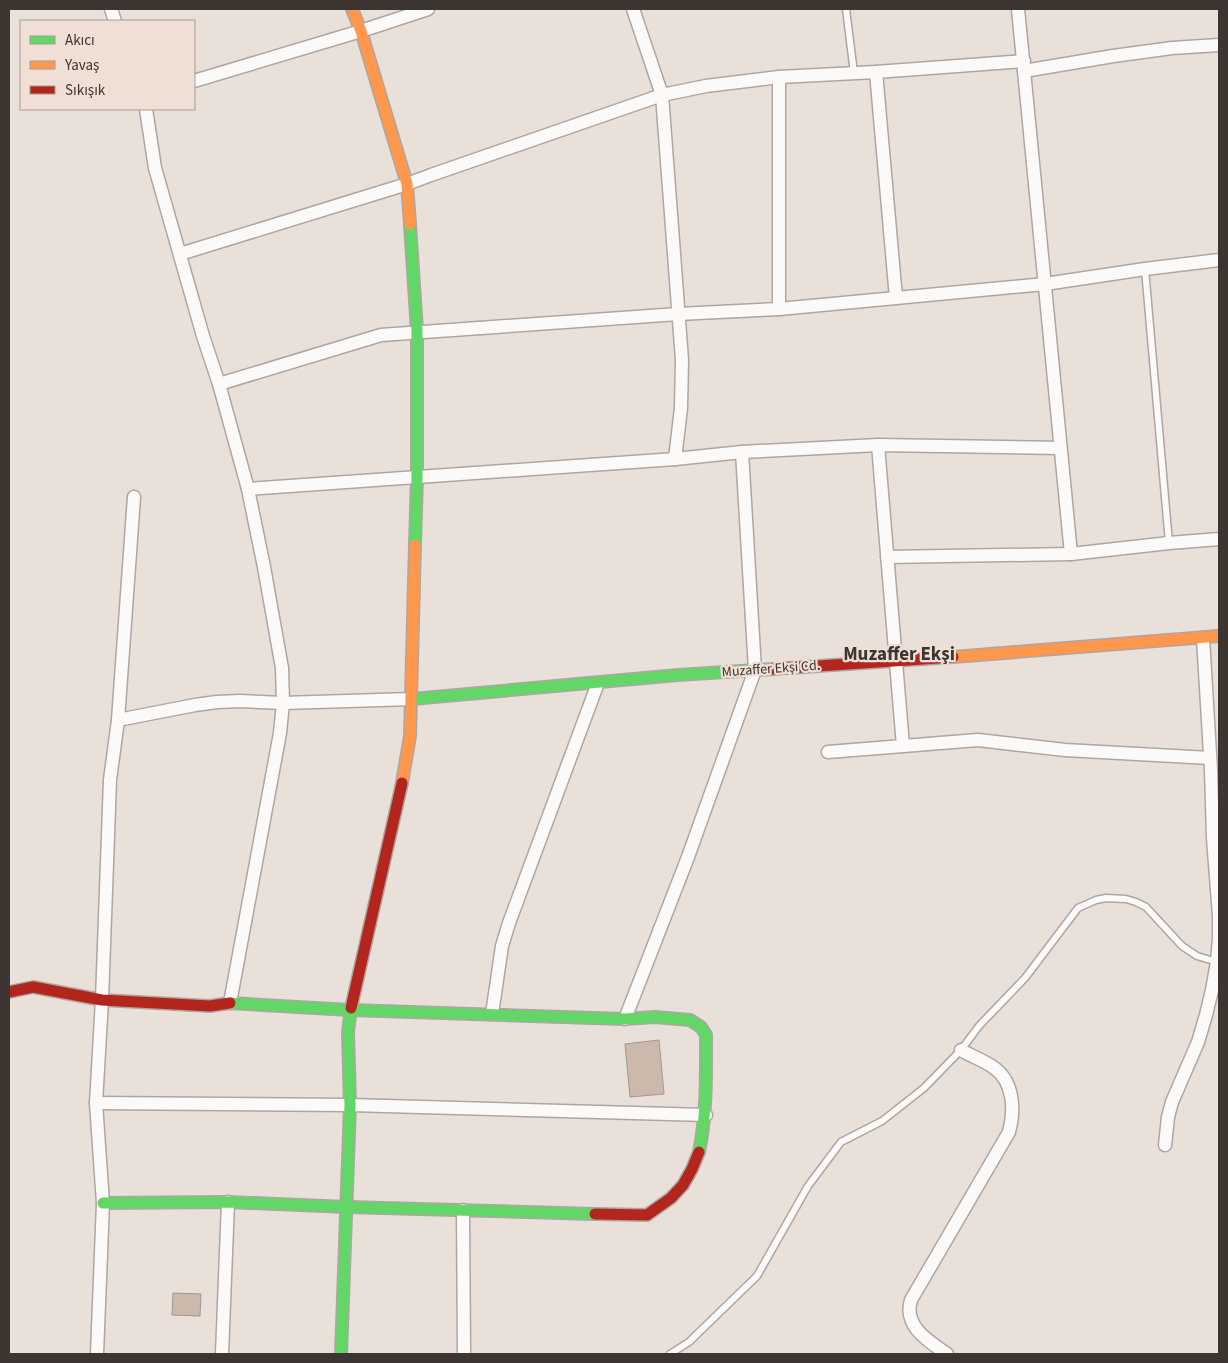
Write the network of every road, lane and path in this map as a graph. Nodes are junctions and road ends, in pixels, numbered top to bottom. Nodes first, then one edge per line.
1 (352, 9) edge
2 (428, 9) edge
3 (632, 9) edge
4 (846, 9) edge
5 (1018, 9) edge
6 (361, 31) junction
7 (1219, 45) edge
8 (1024, 66) junction
9 (876, 72) junction
10 (854, 73) junction
11 (779, 77) junction
12 (195, 81) edge
13 (662, 95) junction
14 (146, 110) edge
15 (407, 184) junction
16 (180, 254) junction
17 (1219, 260) edge
18 (1145, 269) junction
19 (1045, 284) junction
20 (896, 298) junction
21 (779, 309) junction
22 (678, 314) junction
23 (417, 332) junction
24 (219, 384) junction
25 (878, 445) junction
26 (1060, 448) junction
27 (742, 452) junction
28 (675, 459) junction
29 (417, 477) junction
30 (248, 489) junction
31 (134, 498) dead end
32 (1219, 540) edge
33 (1169, 543) junction
34 (1071, 554) junction
35 (887, 557) junction
36 (1219, 636) edge
37 (1203, 638) junction
38 (896, 661) junction
39 (754, 670) junction
40 (598, 683) junction
41 (412, 699) junction
42 (283, 703) junction
43 (118, 720) junction
44 (903, 746) junction
45 (828, 752) dead end
46 (1213, 766) edge
47 (1217, 962) junction
48 (9, 992) edge
49 (102, 1000) junction
50 (230, 1003) junction
51 (350, 1010) junction
52 (492, 1014) junction
53 (625, 1019) junction
54 (960, 1050) junction
55 (96, 1103) junction
56 (350, 1105) junction
57 (706, 1115) junction
58 (1165, 1145) dead end
59 (228, 1202) junction
60 (103, 1203) junction
61 (347, 1207) junction
62 (463, 1210) junction
63 (97, 1354) edge
64 (222, 1354) edge
65 (341, 1354) edge
66 (464, 1354) edge
67 (670, 1354) edge
68 (947, 1354) edge

1 - 6 street
2 - 6 street
3 - 13 street
4 - 10 lane
5 - 8 street
6 - 12 street
6 - 15 street
7 - 8 street
8 - 9 street
8 - 19 street
9 - 10 street
9 - 20 street
10 - 11 street
11 - 13 street
11 - 21 street
13 - 15 street
13 - 22 street
14 - 16 street
15 - 16 street
15 - 23 street
16 - 24 street
17 - 18 street
18 - 19 street
18 - 33 lane
19 - 20 street
19 - 26 street
20 - 21 street
21 - 22 street
22 - 23 street
22 - 28 street
23 - 24 street
23 - 29 street
24 - 30 street
25 - 26 street
25 - 27 street
25 - 35 street
26 - 34 street
27 - 28 street
27 - 39 street
28 - 29 street
29 - 30 street
29 - 41 street
30 - 42 street
31 - 43 street
32 - 33 street
33 - 34 street
34 - 35 street
35 - 38 street
36 - 37 street, Muzaffer Ekşi Cd.
37 - 38 street, Muzaffer Ekşi Cd.
37 - 46 street
38 - 39 street, Muzaffer Ekşi Cd.
38 - 44 street
39 - 40 street, Muzaffer Ekşi Cd.
39 - 53 street
40 - 41 street, Muzaffer Ekşi Cd.
40 - 52 street
41 - 42 street
41 - 51 street
42 - 43 street
42 - 50 street
43 - 49 street
44 - 45 street
44 - 46 street
46 - 47 street
47 - 54 lane
47 - 58 street
48 - 49 street
49 - 50 street
49 - 55 street
50 - 51 street
51 - 52 street
51 - 56 street
52 - 53 street
53 - 57 street
54 - 67 lane
54 - 68 street
55 - 56 street
55 - 60 street
56 - 57 street
56 - 61 street
57 - 62 street
59 - 60 street
59 - 61 street
59 - 64 street
60 - 63 street
61 - 62 street
61 - 65 street
62 - 66 street

